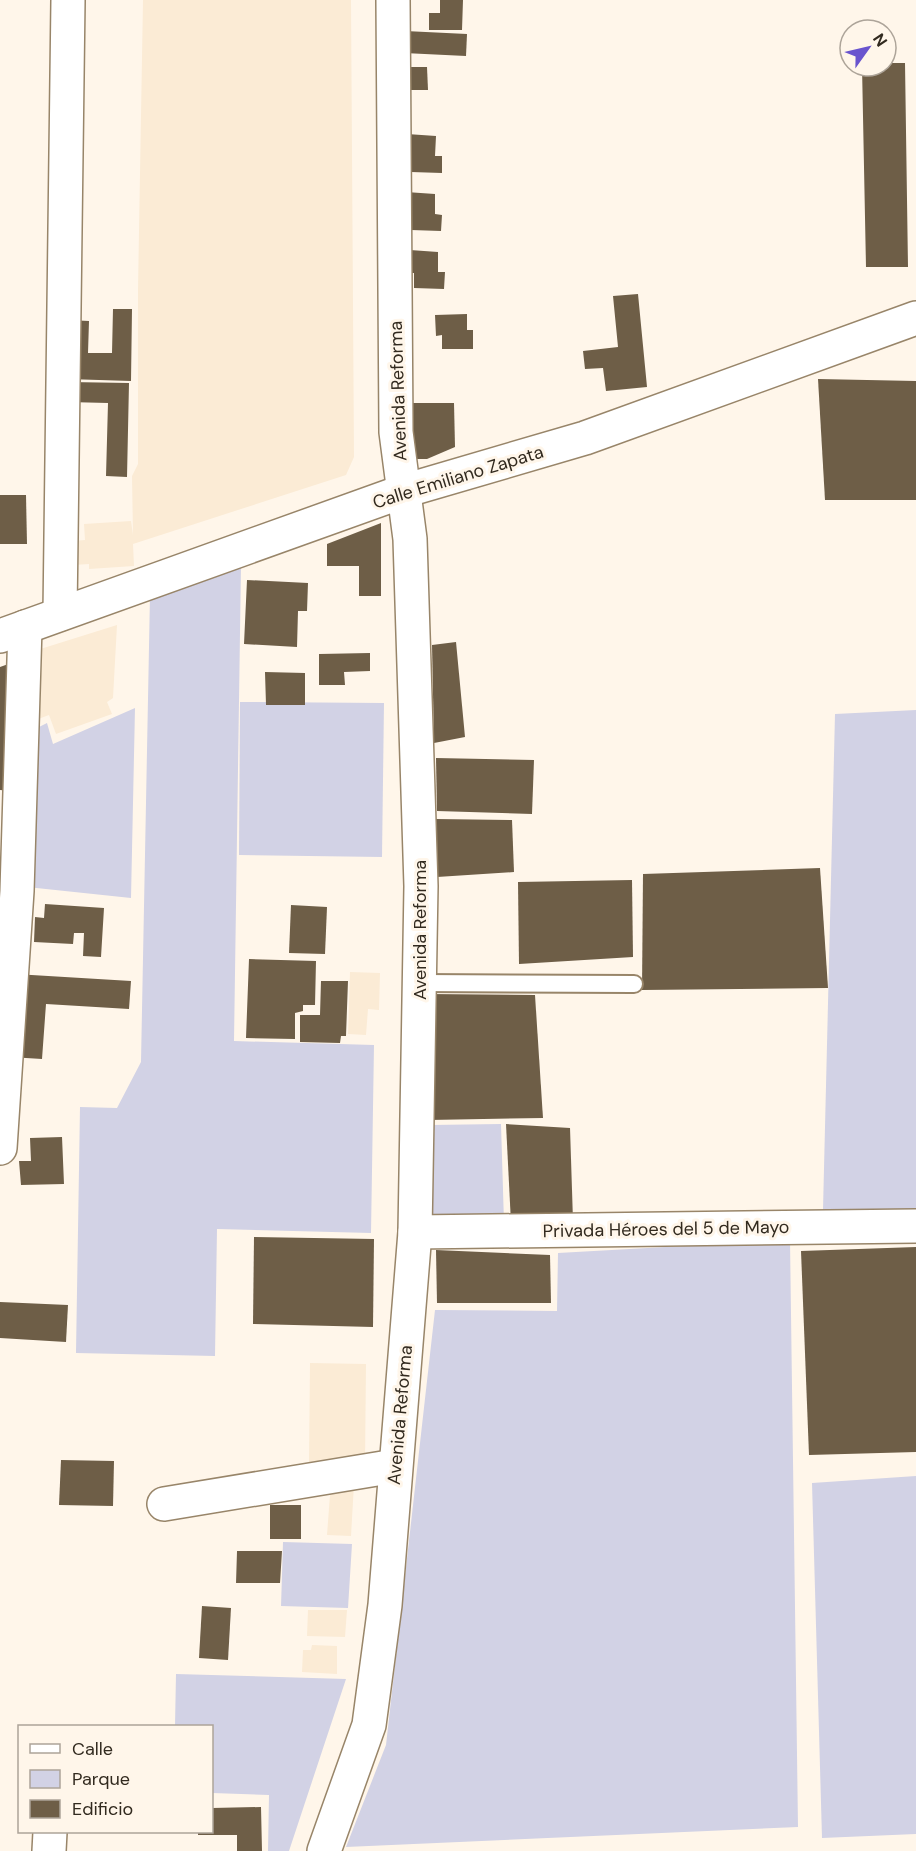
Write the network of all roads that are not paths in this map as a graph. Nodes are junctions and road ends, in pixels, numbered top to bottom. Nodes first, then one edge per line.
1 (68, 0) edge
2 (393, 0) edge
3 (916, 318) edge
4 (404, 491) junction
5 (60, 614) junction
6 (12, 632) edge
7 (420, 983) junction
8 (634, 984) dead end
9 (0, 1148) edge
10 (916, 1226) edge
11 (415, 1232) junction
12 (395, 1466) junction
13 (164, 1504) dead end
14 (50, 1833) edge
15 (49, 1851) edge
16 (324, 1851) edge

1 - 5 street
2 - 4 street, Avenida Reforma
3 - 4 street, Calle Emiliano Zapata
4 - 5 street, Calle Emiliano Zapata
4 - 7 street, Avenida Reforma
5 - 6 street, Calle Emiliano Zapata
6 - 9 street
7 - 8 lane
7 - 11 street, Avenida Reforma
10 - 11 street, Privada Héroes del 5 de Mayo
11 - 12 street, Avenida Reforma
12 - 13 street
12 - 16 street, Avenida Reforma
14 - 15 street

